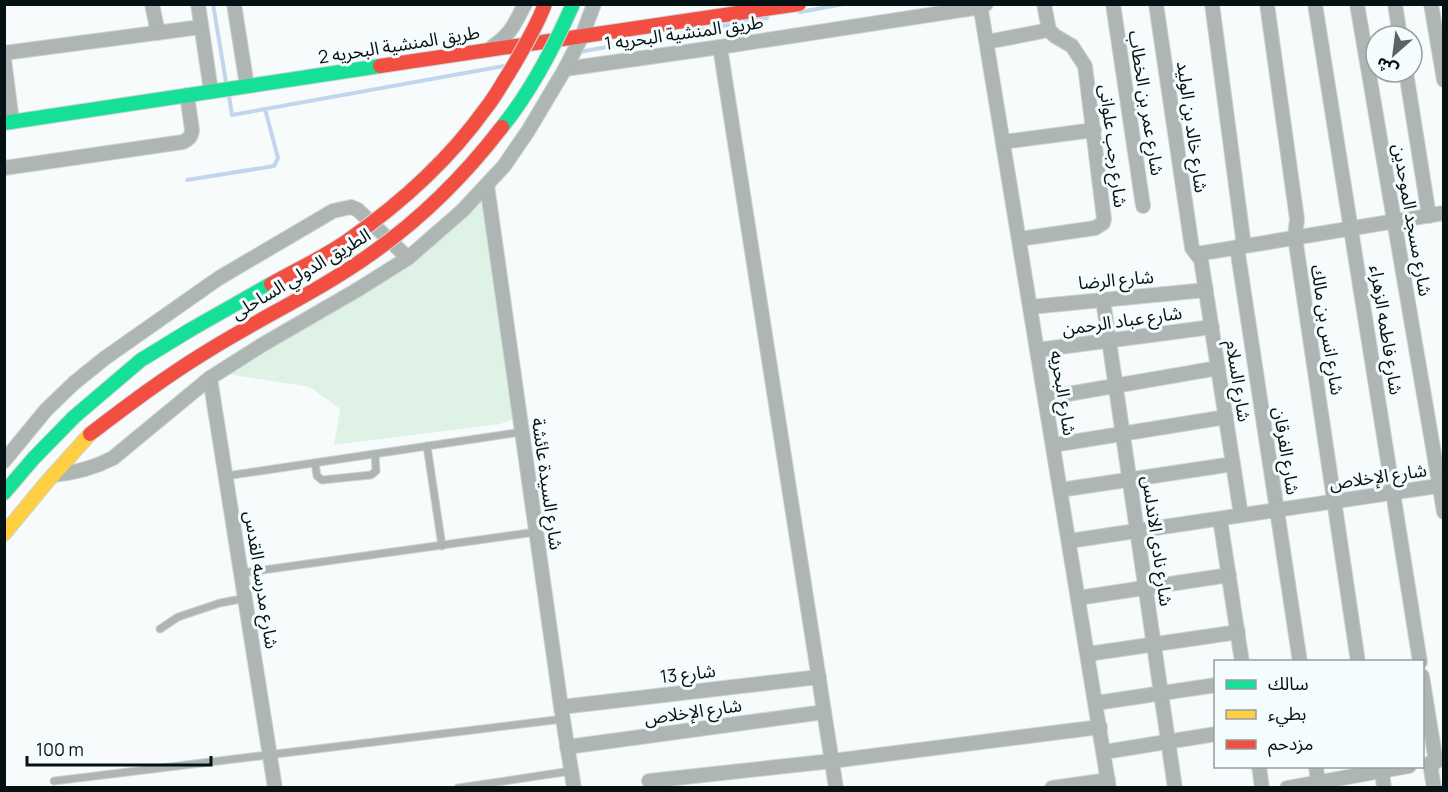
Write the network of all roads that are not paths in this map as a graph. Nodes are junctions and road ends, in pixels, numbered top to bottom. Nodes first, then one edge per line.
1 (152, 4) edge
2 (198, 4) edge
3 (234, 4) edge
4 (525, 4) edge
5 (545, 4) edge
6 (573, 4) edge
7 (594, 4) edge
8 (799, 4) edge
9 (1044, 4) edge
10 (1113, 4) edge
11 (1156, 4) edge
12 (1212, 4) edge
13 (1267, 4) edge
14 (1316, 4) edge
15 (1357, 4) edge
16 (1395, 4) edge
17 (1431, 4) edge
18 (982, 5) edge
19 (1398, 24) edge
20 (201, 27) junction
21 (1049, 30) junction
22 (158, 33) junction
23 (582, 36) junction
24 (987, 42) junction
25 (720, 47) junction
26 (490, 49) junction
27 (4, 53) edge
28 (4, 60) edge
29 (565, 69) junction
30 (1443, 80) edge
31 (1408, 84) edge
32 (247, 86) junction
33 (211, 92) junction
34 (187, 95) junction
35 (8, 122) edge
36 (1094, 130) junction
37 (1003, 142) junction
38 (4, 168) edge
39 (487, 185) junction
40 (1143, 206) dead end
41 (1443, 214) edge
42 (1429, 216) junction
43 (1394, 221) junction
44 (1351, 228) junction
45 (1295, 237) junction
46 (1019, 239) junction
47 (1241, 246) junction
48 (1197, 254) junction
49 (408, 258) junction
50 (1206, 290) junction
51 (1103, 300) junction
52 (1030, 307) junction
53 (1212, 327) junction
54 (1109, 341) junction
55 (1037, 350) junction
56 (1218, 368) junction
57 (210, 378) junction
58 (1116, 386) junction
59 (1045, 398) junction
60 (1226, 417) junction
61 (522, 432) junction
62 (1123, 434) junction
63 (1053, 445) junction
64 (427, 446) junction
65 (375, 454) junction
66 (4, 461) edge
67 (315, 463) junction
68 (1233, 464) junction
69 (51, 476) junction
70 (226, 476) junction
71 (1130, 480) junction
72 (1441, 486) edge
73 (1060, 490) junction
74 (4, 493) edge
75 (1393, 493) junction
76 (1334, 502) junction
77 (1277, 510) junction
78 (1443, 512) edge
79 (1241, 515) junction
80 (1220, 519) junction
81 (1137, 531) junction
82 (536, 532) junction
83 (4, 534) edge
84 (1069, 541) junction
85 (442, 546) junction
86 (242, 573) junction
87 (1228, 575) junction
88 (1146, 587) junction
89 (246, 598) junction
90 (1078, 598) junction
91 (160, 629) dead end
92 (1238, 632) junction
93 (1154, 644) junction
94 (1088, 654) junction
95 (1242, 660) edge
96 (1300, 660) edge
97 (1358, 660) edge
98 (1420, 660) edge
99 (819, 676) junction
100 (1214, 685) edge
101 (1424, 692) edge
102 (1161, 693) junction
103 (1096, 703) junction
104 (824, 712) junction
105 (562, 713) junction
106 (1100, 727) junction
107 (1214, 734) edge
108 (1168, 742) junction
109 (567, 747) junction
110 (1104, 752) junction
111 (270, 754) junction
112 (832, 761) junction
113 (1433, 762) edge
114 (1259, 768) edge
115 (1316, 768) edge
116 (1393, 768) edge
117 (1377, 770) edge
118 (571, 771) junction
119 (54, 781) dead end
120 (649, 781) dead end
121 (1318, 782) junction
122 (1337, 783) edge
123 (1109, 784) edge
124 (275, 788) edge
125 (458, 788) edge
126 (574, 788) edge
127 (836, 788) edge
128 (1052, 788) edge
129 (1175, 788) edge
130 (1263, 788) edge
131 (1287, 788) edge
132 (1384, 788) edge
133 (1434, 788) edge

1 - 22 street
2 - 20 street
3 - 32 street
4 - 26 street
5 - 74 main road, الطريق الدولي الساحلى, bridge
6 - 69 main road, الطريق الدولي الساحلى, bridge
7 - 23 street
8 - 23 main road, طريق المنشية البحريه 2
9 - 21 street
10 - 40 street, شارع عمر بن الخطاب
11 - 48 street, شارع خالد بن الوليد
12 - 47 street, شارع الفرقان
13 - 45 street, شارع انس بن مالك
14 - 44 street, شارع فاطمه الزهراء
15 - 43 street, شارع مسجد الموحدين
16 - 19 street
17 - 30 street
18 - 24 street, شارع البحريه
18 - 25 street, طريق المنشية البحريه 1
20 - 22 street
20 - 33 street
21 - 24 street
21 - 36 street, شارع رجب علوانى
22 - 27 street
23 - 26 main road, طريق المنشية البحريه 2
23 - 29 street
24 - 37 street, شارع البحريه
25 - 29 street, طريق المنشية البحريه 1
25 - 99 street
26 - 32 main road, طريق المنشية البحريه 2
28 - 35 street
29 - 39 street
31 - 42 street
32 - 33 main road, طريق المنشية البحريه 2
33 - 34 main road, طريق المنشية البحريه 2
34 - 35 main road, طريق المنشية البحريه 2
34 - 38 street
36 - 37 street
36 - 46 street, شارع رجب علوانى
37 - 46 street, شارع البحريه
39 - 49 street
39 - 61 street, شارع السيدة عائشة
41 - 42 street
42 - 43 street
43 - 44 street
43 - 72 street, شارع مسجد الموحدين
44 - 45 street
44 - 75 street, شارع فاطمه الزهراء
45 - 47 street
45 - 76 street, شارع انس بن مالك
46 - 52 street, شارع البحريه
47 - 48 street
47 - 77 street, شارع الفرقان
48 - 50 street, شارع السلام
49 - 57 street
49 - 66 street
50 - 51 street, شارع الرضا
50 - 53 street, شارع السلام
51 - 52 street, شارع الرضا
51 - 54 street, شارع نادى الاندلس
52 - 55 street, شارع البحريه
53 - 54 street, شارع عباد الرحمن
53 - 56 street, شارع السلام
54 - 55 street, شارع عباد الرحمن
54 - 58 street, شارع نادى الاندلس
55 - 59 street, شارع البحريه
56 - 58 street
56 - 60 street, شارع السلام
57 - 69 street
57 - 70 street, شارع مدرسه القدس
58 - 59 street
58 - 62 street, شارع نادى الاندلس
59 - 63 street, شارع البحريه
60 - 62 street
60 - 68 street, شارع السلام
61 - 64 lane
61 - 82 street, شارع السيدة عائشة
62 - 63 street
62 - 71 street, شارع نادى الاندلس
63 - 73 street, شارع البحريه
64 - 65 lane
64 - 85 lane
65 - 67 lane
65 - 67 lane
67 - 70 lane
68 - 71 street
68 - 79 street, شارع السلام
69 - 83 main road, الطريق الدولي الساحلى
70 - 86 street, شارع مدرسه القدس
71 - 73 street
71 - 81 street, شارع نادى الاندلس
72 - 75 street, شارع الإخلاص
72 - 78 street, شارع مسجد الموحدين
73 - 84 street, شارع البحريه
75 - 76 street, شارع الإخلاص
75 - 98 street, شارع فاطمه الزهراء
76 - 77 street, شارع الإخلاص
76 - 97 street, شارع انس بن مالك
77 - 79 street, شارع الإخلاص
77 - 96 street, شارع الفرقان
79 - 80 street, شارع الإخلاص
80 - 81 street, شارع الإخلاص
80 - 87 street
81 - 84 street, شارع الإخلاص
81 - 88 street, شارع نادى الاندلس
82 - 85 lane
82 - 105 street, شارع السيدة عائشة
84 - 90 street, شارع البحريه
85 - 86 lane
86 - 89 street, شارع مدرسه القدس
87 - 88 street
87 - 92 street
88 - 90 street
88 - 93 street, شارع نادى الاندلس
89 - 91 lane
89 - 111 street, شارع مدرسه القدس
90 - 94 street, شارع البحريه
92 - 93 street
92 - 95 street
93 - 94 street
93 - 102 street, شارع نادى الاندلس
94 - 103 street, شارع البحريه
99 - 104 street
99 - 105 street, شارع 13
100 - 102 street
101 - 113 street
102 - 103 street
102 - 108 street, شارع نادى الاندلس
103 - 106 street, شارع البحريه
104 - 109 street, شارع الإخلاص
104 - 112 street
105 - 109 street, شارع السيدة عائشة
105 - 111 lane
106 - 110 street, شارع البحريه
106 - 112 street
107 - 108 street
108 - 110 street
108 - 129 street, شارع نادى الاندلس
109 - 118 street, شارع السيدة عائشة
110 - 123 street, شارع البحريه
111 - 119 lane
111 - 124 street, شارع مدرسه القدس
112 - 120 street
112 - 127 street
113 - 133 street
114 - 130 street
115 - 121 street
116 - 117 street
117 - 122 street
117 - 132 street
118 - 125 lane
118 - 126 street, شارع السيدة عائشة
121 - 122 street
121 - 131 street
123 - 128 street

